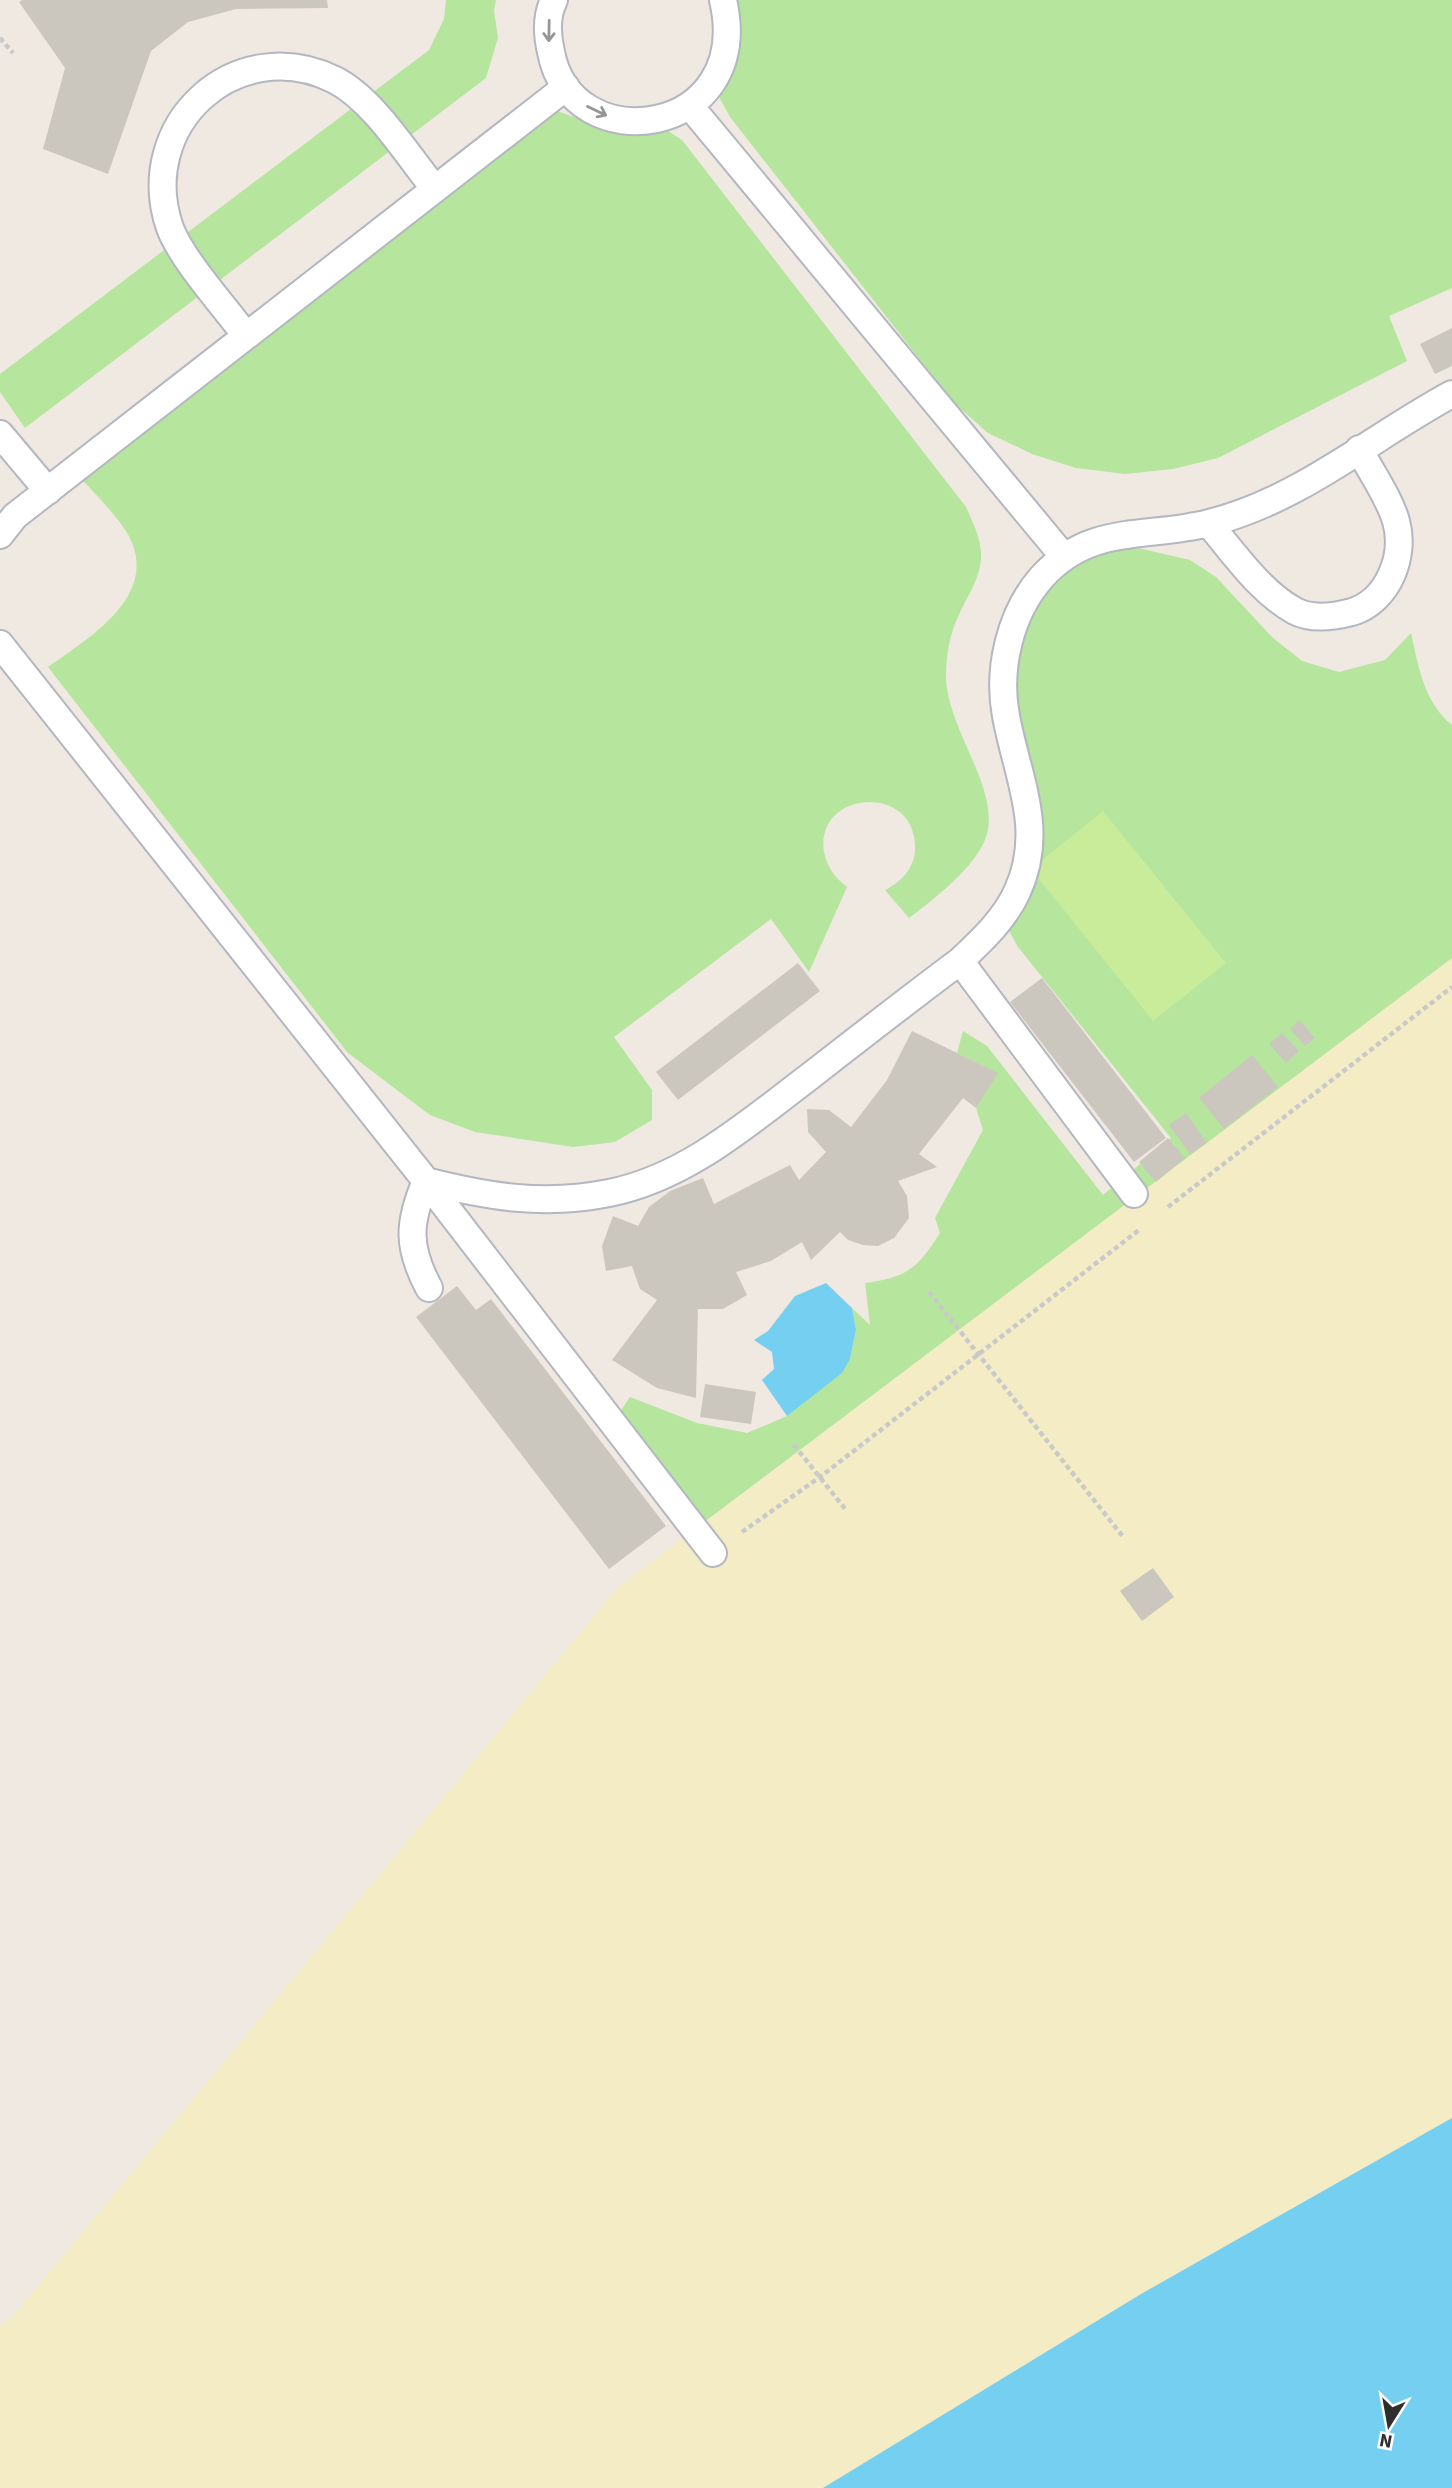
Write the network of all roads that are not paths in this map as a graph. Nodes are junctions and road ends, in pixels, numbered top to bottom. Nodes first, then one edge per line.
1 (554, 0) edge
2 (723, 0) edge
3 (566, 87) junction
4 (690, 106) junction
5 (435, 189) junction
6 (247, 336) junction
7 (1452, 394) edge
8 (0, 434) edge
9 (1359, 449) junction
10 (48, 491) junction
11 (1209, 524) junction
12 (0, 535) edge
13 (1064, 557) junction
14 (0, 644) edge
15 (960, 961) junction
16 (426, 1181) junction
17 (1135, 1194) dead end
18 (429, 1288) dead end
19 (713, 1553) road end

1 -> 3 lane
2 - 4 lane
3 -> 4 lane
3 - 5 lane
4 - 13 lane
5 - 6 lane
5 - 6 lane
6 - 10 lane
7 - 9 lane
8 - 10 lane
9 - 11 lane
9 - 11 lane
10 - 12 lane
11 - 13 lane
13 - 15 lane
14 - 16 lane
15 - 16 lane
15 - 17 lane
16 - 18 lane
16 - 19 lane

